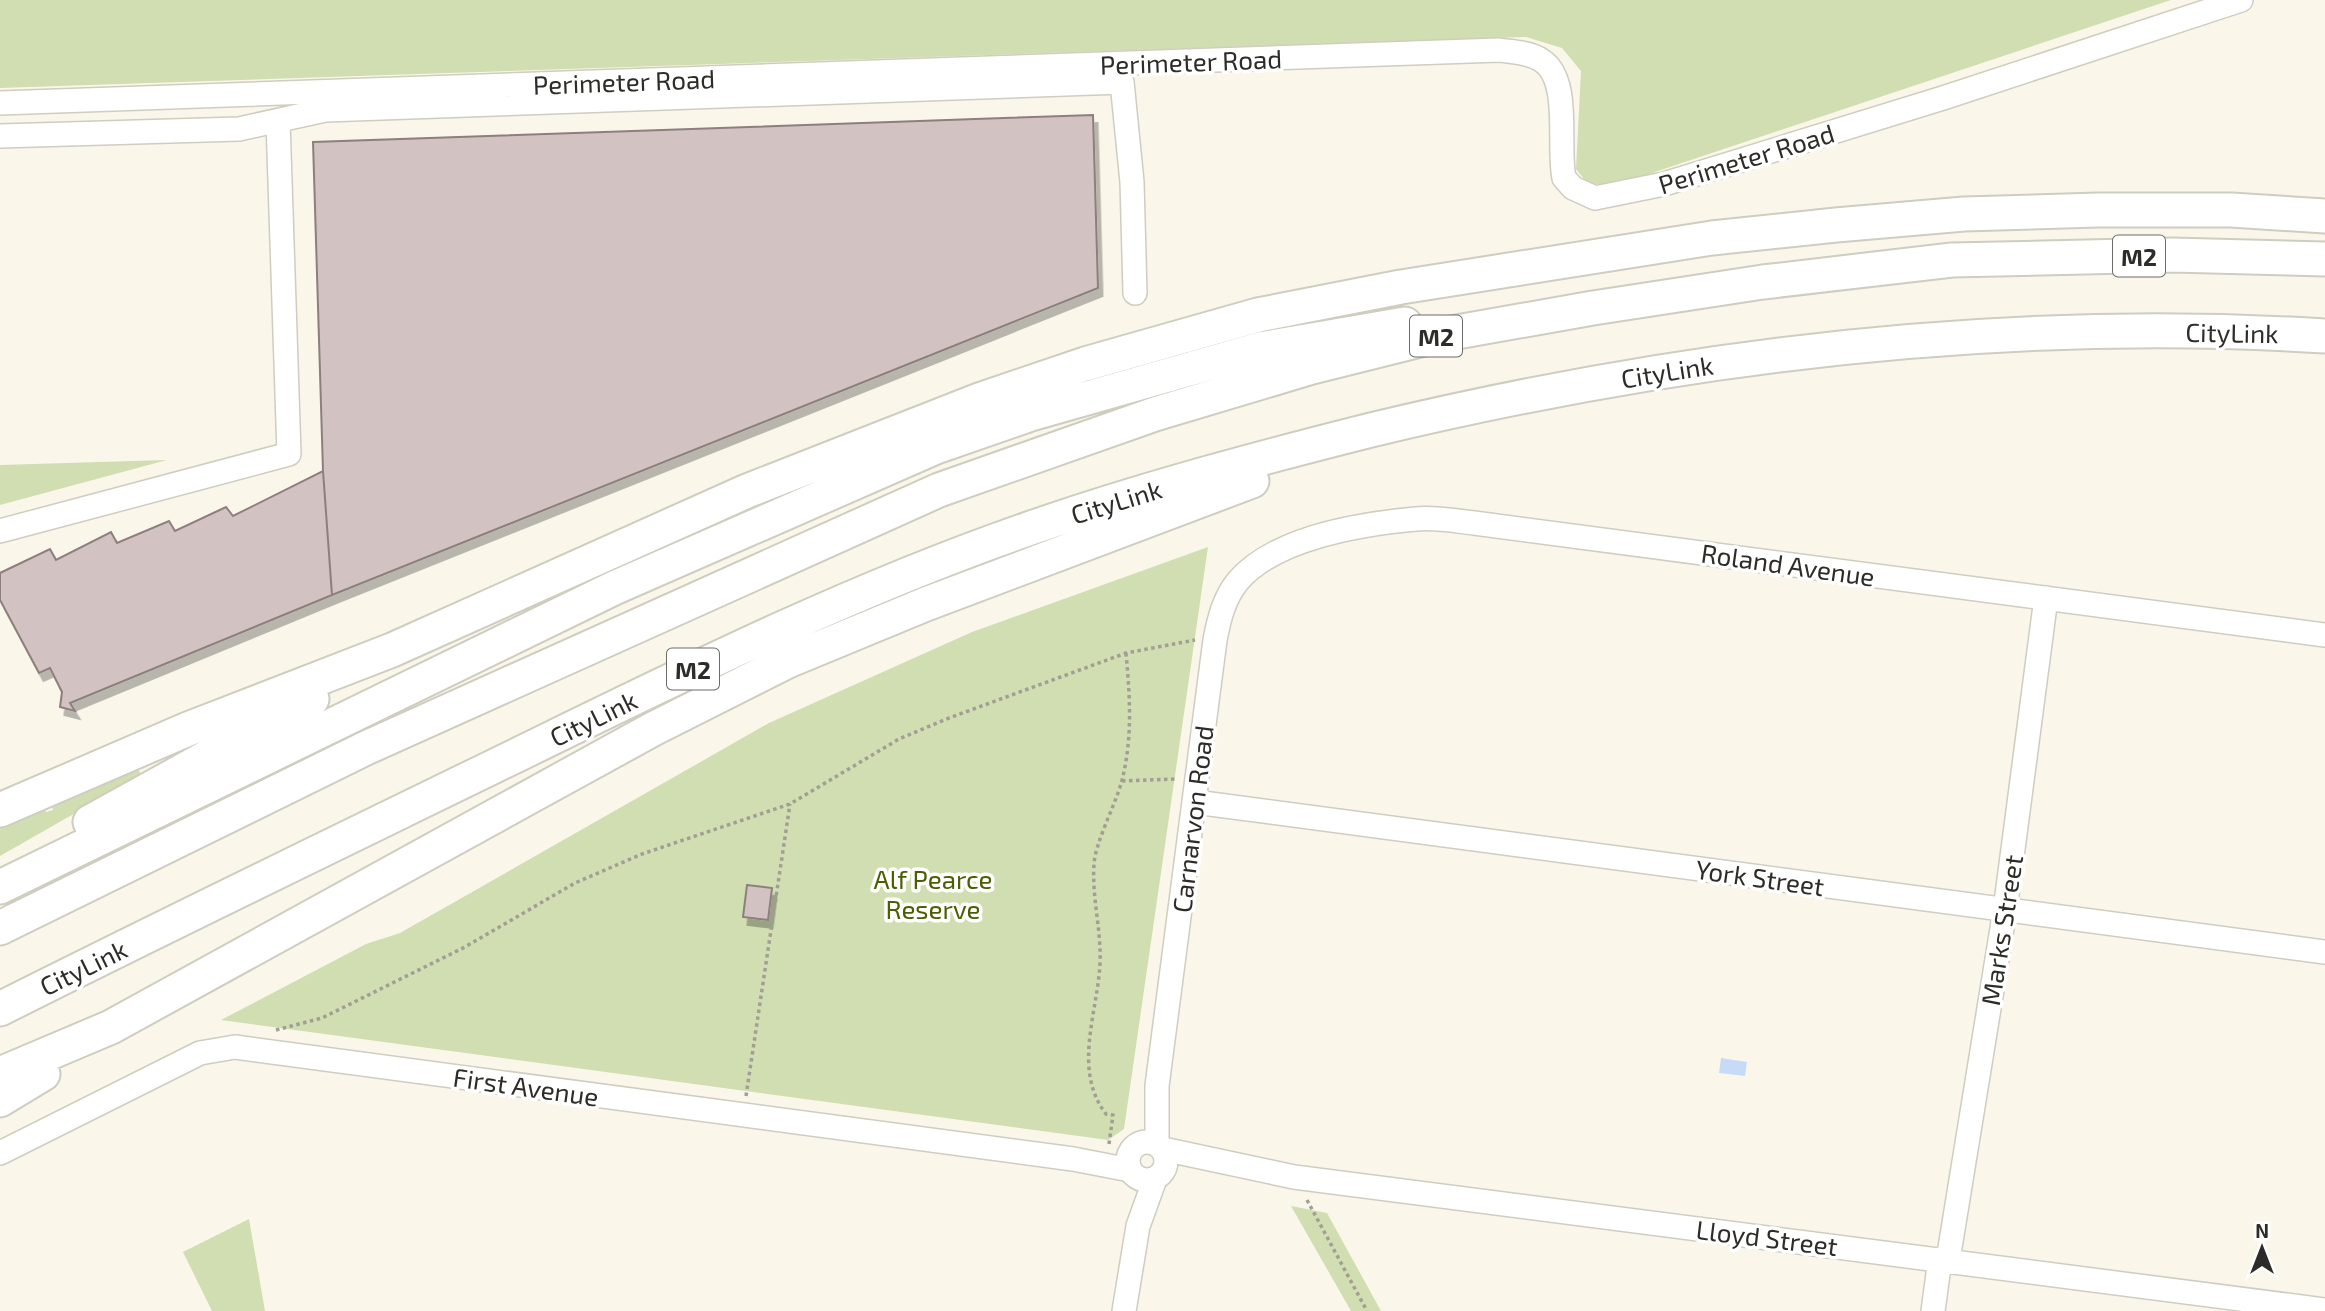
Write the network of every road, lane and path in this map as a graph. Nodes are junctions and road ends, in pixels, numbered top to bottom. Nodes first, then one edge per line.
1 (2241, 0) edge
2 (0, 103) edge
3 (278, 121) junction
4 (0, 136) edge
5 (2325, 216) edge
6 (2325, 259) edge
7 (1135, 293) dead end
8 (1593, 308) junction
9 (2325, 336) edge
10 (1422, 418) junction
11 (0, 531) edge
12 (1256, 563) joint
13 (2046, 598) junction
14 (2325, 635) edge
15 (1215, 640) junction
16 (392, 650) junction
17 (1126, 653) junction
18 (1198, 778) junction
19 (1122, 780) junction
20 (1195, 802) junction
21 (789, 804) junction
22 (0, 810) edge
23 (0, 886) edge
24 (2005, 910) junction
25 (0, 928) edge
26 (2325, 952) edge
27 (0, 1009) edge
28 (111, 1027) junction
29 (251, 1049) junction
30 (0, 1074) edge
31 (0, 1100) edge
32 (743, 1117) junction
33 (0, 1153) edge
34 (1108, 1153) junction
35 (1073, 1159) junction
36 (1147, 1160) junction
37 (1294, 1177) junction
38 (1944, 1260) junction
39 (2325, 1310) edge
40 (1124, 1311) edge
41 (1367, 1311) edge
42 (1933, 1311) edge

1 - 2 street, Perimeter Road
3 - 4 street
3 - 7 street
3 - 11 street
5 - 16 highway
6 - 8 highway, M2
8 - 23 highway
8 - 25 highway, M2
9 - 10 highway, CityLink / M2
10 - 27 highway, CityLink / M2
10 - 28 highway
12 - 13 street, Roland Avenue
12 - 15 street, Carnarvon Road
13 - 14 street, Roland Avenue
13 - 24 street, Marks Street
15 - 17 path
15 - 18 street, Carnarvon Road
16 - 22 highway
16 - 23 highway
17 - 19 path
17 - 21 path
18 - 19 path
18 - 20 street, Carnarvon Road
19 - 34 path
20 - 24 street, York Street
20 - 36 street, Carnarvon Road
21 - 29 path
21 - 32 path
24 - 26 street, York Street
24 - 38 street, Marks Street
28 - 30 highway
28 - 31 highway
29 - 32 street, First Avenue
29 - 33 street, First Avenue
32 - 35 street, First Avenue
34 - 35 street, First Avenue
34 - 36 street, First Avenue
35 - 36 street, First Avenue
36 - 37 street, Lloyd Street
36 - 40 street, Carnarvon Road
37 - 38 street, Lloyd Street
37 - 41 path
38 - 39 street, Lloyd Street
38 - 42 street, Marks Street

